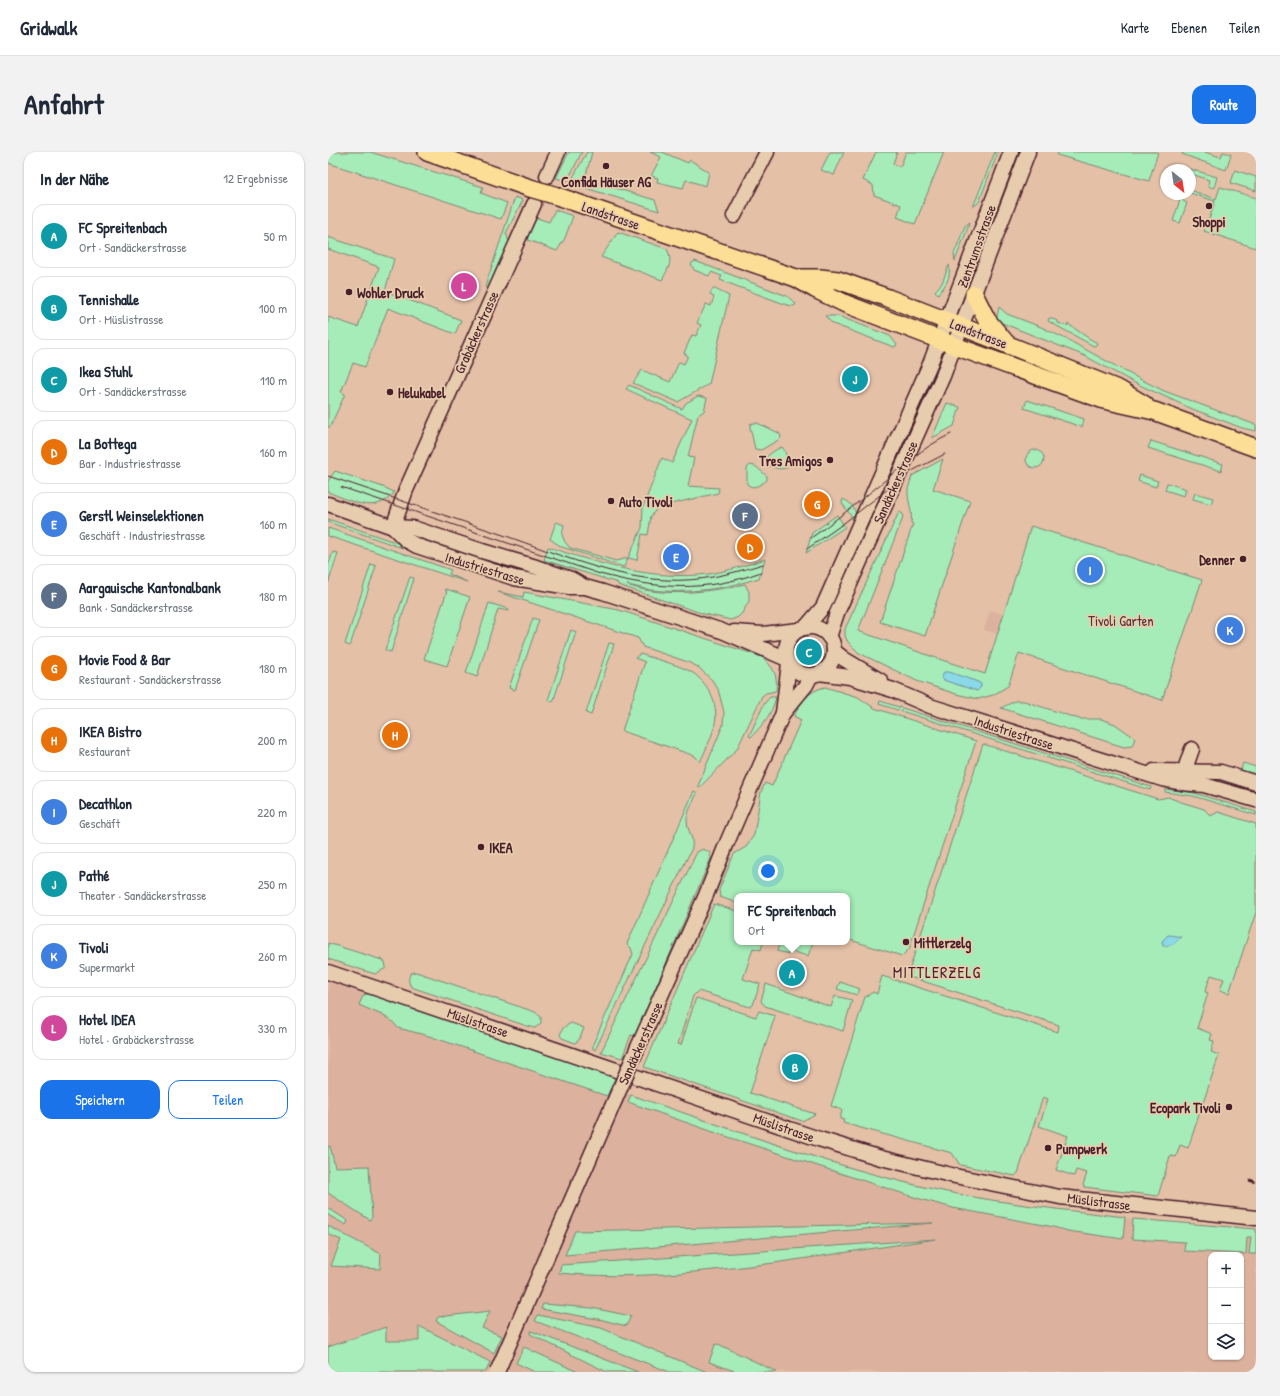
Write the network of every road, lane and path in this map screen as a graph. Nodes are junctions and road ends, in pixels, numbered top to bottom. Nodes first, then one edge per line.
1 (427, 152) edge
2 (558, 152) edge
3 (768, 152) edge
4 (1011, 152) edge
5 (1028, 152) edge
6 (547, 176) dead end
7 (532, 196) junction
8 (734, 216) dead end
9 (796, 278) junction
10 (974, 294) junction
11 (954, 324) junction
12 (947, 343) junction
13 (1006, 344) junction
14 (1154, 411) junction
15 (1256, 448) edge
16 (876, 488) junction
17 (328, 504) edge
18 (882, 512) junction
19 (393, 527) junction
20 (802, 629) junction
21 (722, 631) junction
22 (829, 637) junction
23 (834, 651) junction
24 (788, 661) junction
25 (815, 674) junction
26 (893, 690) junction
27 (783, 714) junction
28 (1192, 749) junction
29 (1221, 772) junction
30 (1160, 775) junction
31 (1188, 777) junction
32 (1256, 783) edge
33 (1256, 800) edge
34 (328, 972) edge
35 (1256, 1218) edge
36 (497, 1372) edge

1 - 7 main road, Landstrasse
2 - 6 street
3 - 8 street
4 - 11 street, Zentrumsstrasse
5 - 10 street, Zentrumsstrasse
7 - 9 main road, Landstrasse, bridge
7 - 19 street, Grabäckerstrasse
9 - 11 main road, Landstrasse
9 - 12 main road, Landstrasse
10 - 11 street, Zentrumsstrasse
10 - 13 main road
11 - 12 street, Zentrumsstrasse
11 - 13 main road, Landstrasse
12 - 14 main road, Landstrasse
12 - 16 street, Sandäckerstrasse
12 - 18 street, Sandäckerstrasse
13 - 14 main road, Landstrasse
14 - 15 main road, Landstrasse
16 - 18 street
16 - 20 street, Sandäckerstrasse
17 - 19 street, Industriestrasse
18 - 22 street, Sandäckerstrasse
19 - 21 street, Industriestrasse
20 - 21 street, Industriestrasse
20 - 22 street
20 - 24 street
21 - 24 street, Industriestrasse
22 - 23 street
23 - 25 street
23 - 26 street, Industriestrasse
24 - 25 street
24 - 27 street, Sandäckerstrasse
25 - 26 street, Industriestrasse
25 - 27 street, Sandäckerstrasse
26 - 30 street, Industriestrasse
27 - 36 street, Sandäckerstrasse, bridge
28 - 29 street
28 - 30 street
28 - 31 street
29 - 31 street
29 - 32 street
30 - 31 street
31 - 33 street
34 - 35 street, Müslistrasse

